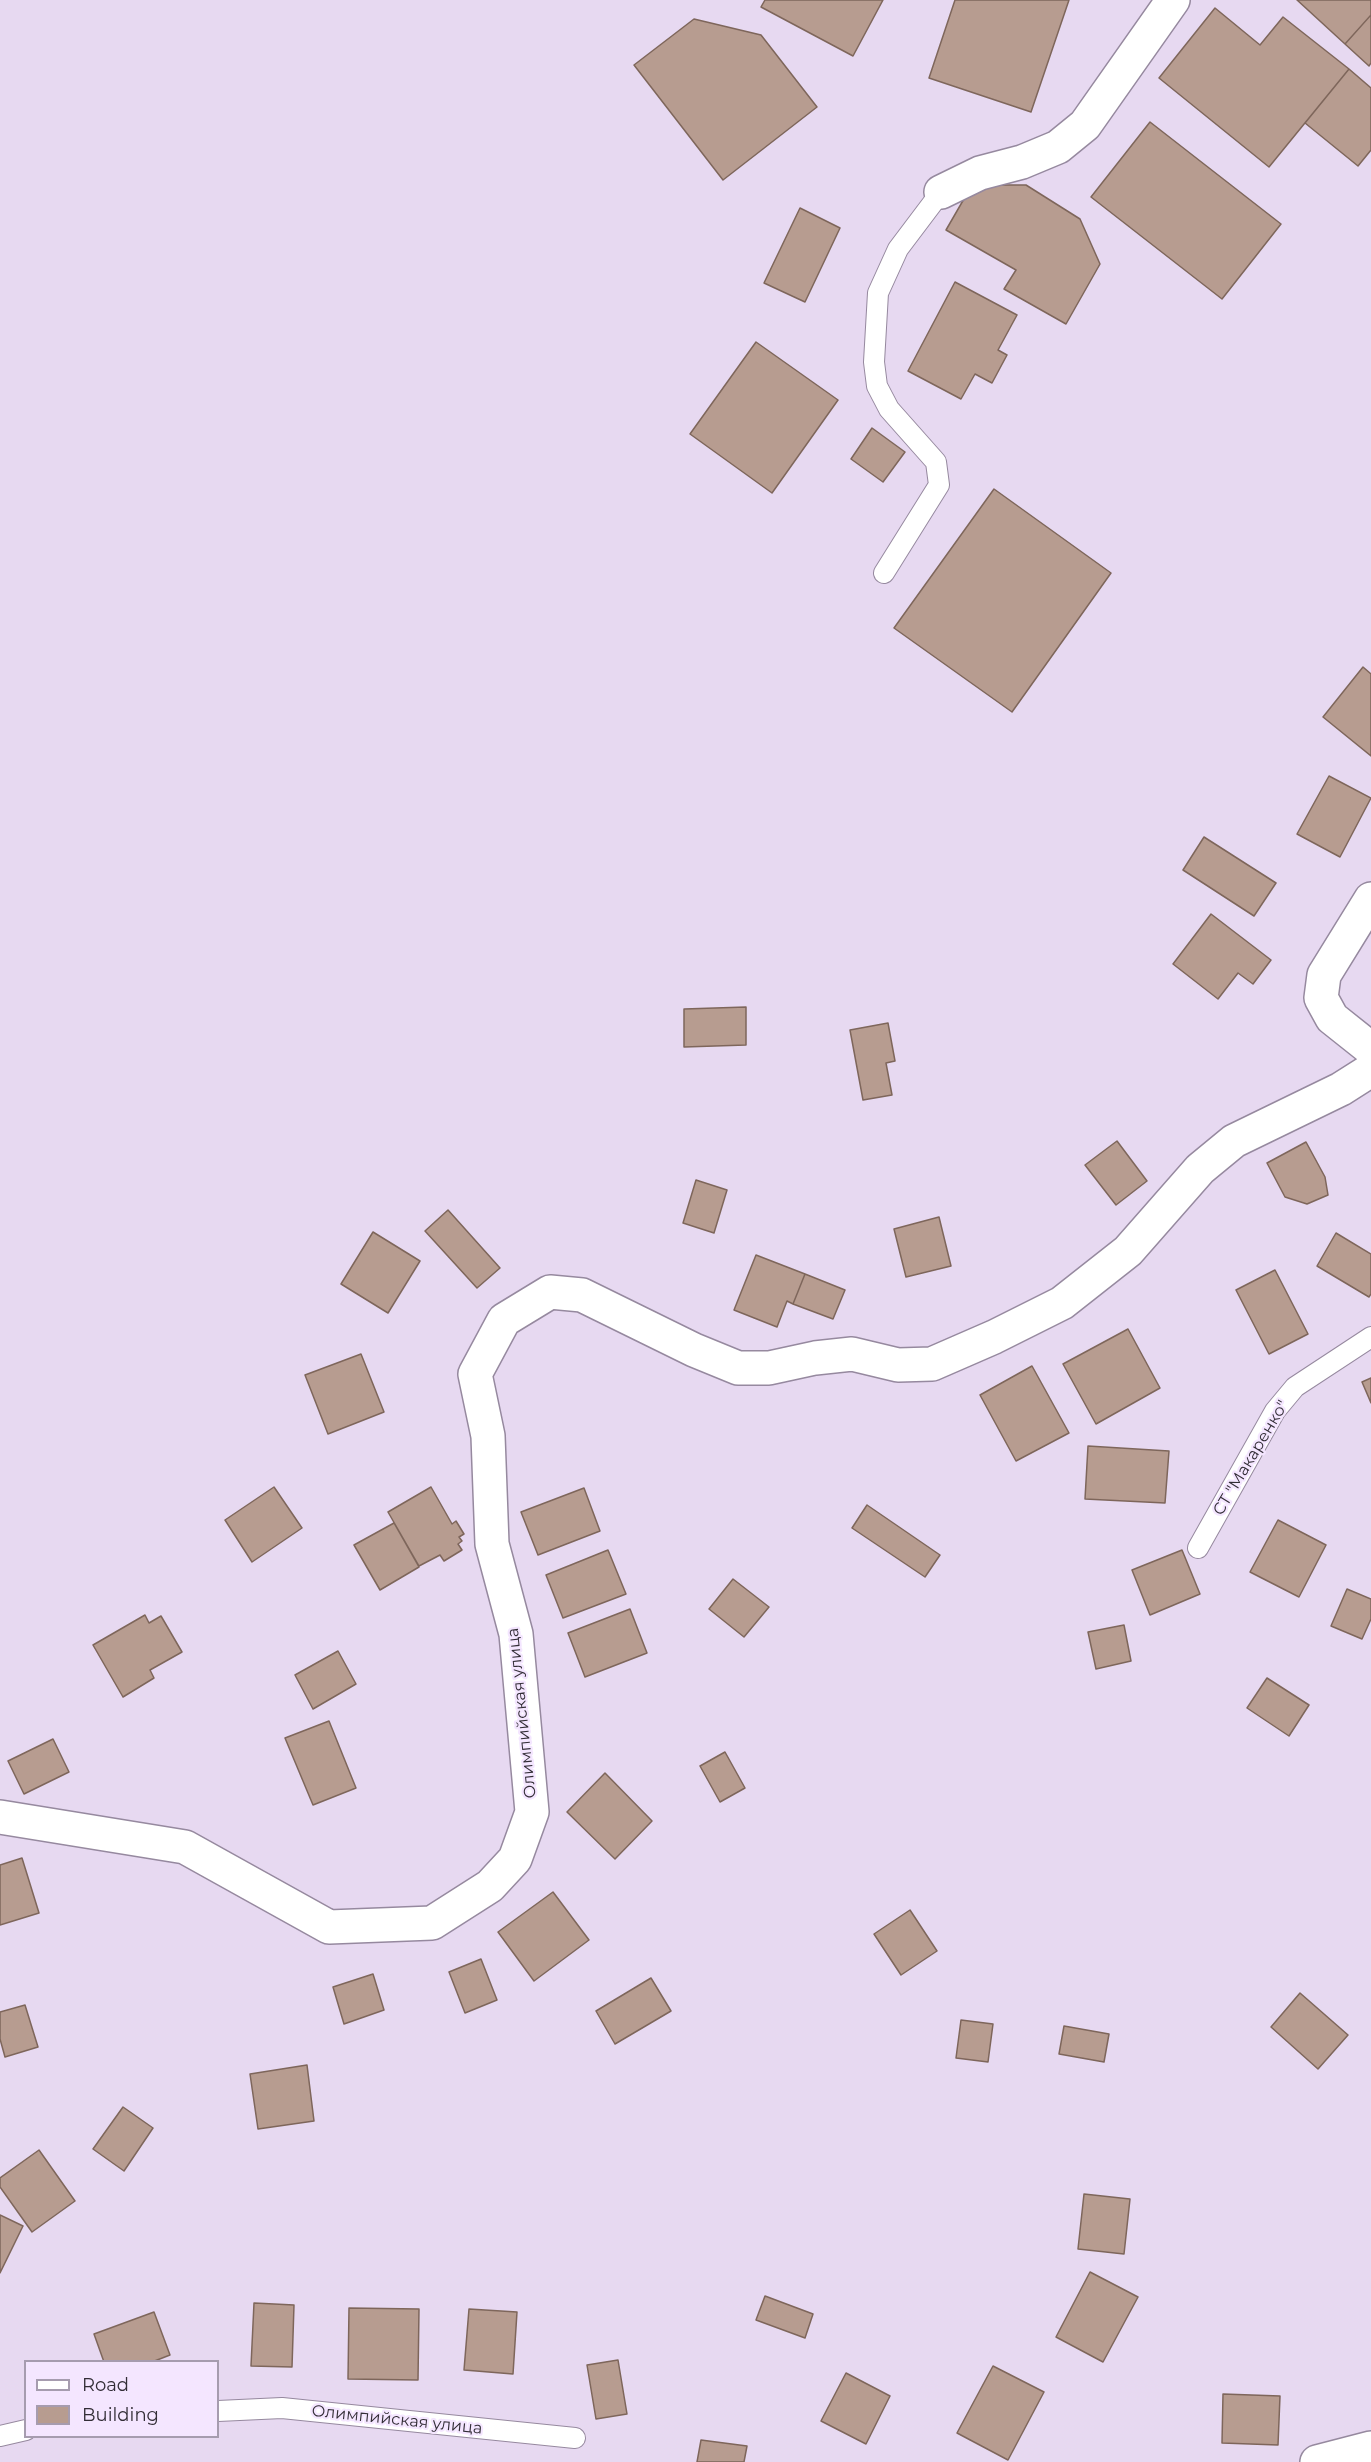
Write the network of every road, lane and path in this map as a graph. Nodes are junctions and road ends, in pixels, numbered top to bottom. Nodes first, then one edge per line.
1 (1173, 0) edge
2 (941, 192) joint
3 (884, 573) dead end
4 (1371, 899) edge
5 (1371, 1049) edge
6 (1371, 1070) edge
7 (1371, 1337) edge
8 (1198, 1548) dead end
9 (0, 1817) edge
10 (219, 2411) edge
11 (24, 2430) edge
12 (0, 2436) edge
13 (575, 2438) dead end
14 (1371, 2448) edge
15 (1317, 2462) edge

1 - 2 street
2 - 3 lane
4 - 5 street
6 - 9 street, Олимпийская улица
7 - 8 lane, СТ "Макаренко"
10 - 13 lane, Олимпийская улица
11 - 12 lane
14 - 15 street

